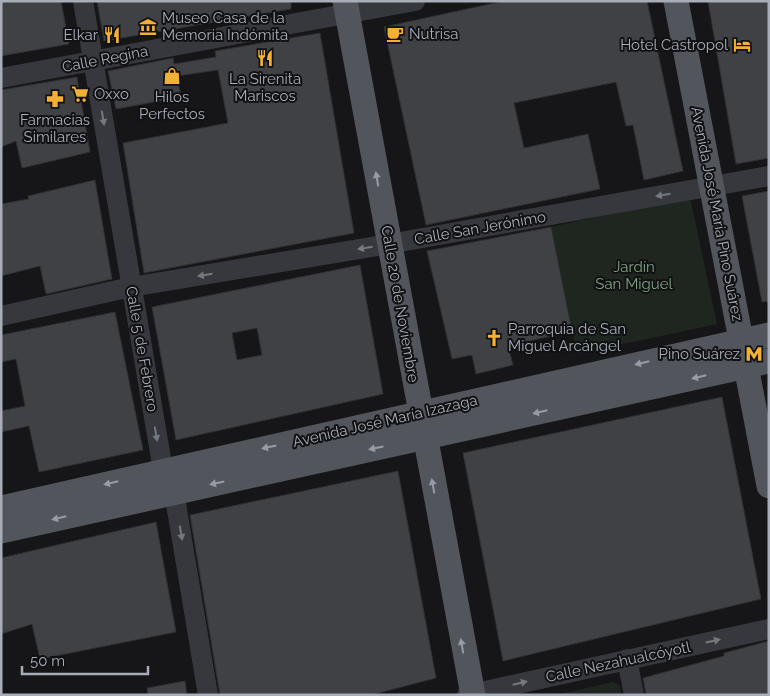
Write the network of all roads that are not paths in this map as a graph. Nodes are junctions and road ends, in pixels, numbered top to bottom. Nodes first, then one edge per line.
1 (83, 1) edge
2 (415, 1) edge
3 (676, 1) edge
4 (346, 7) edge
5 (93, 61) junction
6 (1, 78) edge
7 (769, 176) edge
8 (711, 186) junction
9 (389, 244) junction
10 (131, 287) junction
11 (1, 316) edge
12 (769, 335) edge
13 (741, 341) junction
14 (758, 363) edge
15 (420, 413) junction
16 (424, 438) junction
17 (163, 470) junction
18 (769, 486) edge
19 (174, 492) junction
20 (1, 508) edge
21 (1, 531) edge
22 (769, 629) edge
23 (627, 659) junction
24 (471, 694) edge
25 (208, 695) edge
26 (634, 695) edge

1 - 5 street, Calle 5 de Febrero
2 - 4 street, Calle Regina
3 - 8 main road, Avenida José María Pino Suárez
4 - 5 street, Calle Regina
9 -> 4 main road, Calle 20 de Noviembre
5 - 6 street, Calle Regina
5 -> 10 street, Calle 5 de Febrero
7 - 8 street, Calle San Jerónimo
8 -> 9 street, Calle San Jerónimo
8 - 13 main road, Avenida José María Pino Suárez
9 -> 10 street, Calle San Jerónimo
9 - 15 main road, Calle 20 de Noviembre
10 - 11 street, Calle San Jerónimo
10 -> 17 street, Calle 5 de Febrero
12 - 13 main road, Avenida José María Izazaga
13 - 14 main road, Avenida José María Pino Suárez
13 -> 15 main road, Avenida José María Izazaga
14 -> 16 main road, Avenida José María Izazaga
14 - 18 main road, Avenida José María Pino Suárez
15 - 16 main road, Calle 20 de Noviembre
15 -> 17 main road, Avenida José María Izazaga
16 -> 19 main road, Avenida José María Izazaga
24 -> 16 main road, Calle 20 de Noviembre
17 - 19 street, Calle 5 de Febrero
17 -> 20 main road, Avenida José María Izazaga
19 -> 21 main road, Avenida José María Izazaga
19 -> 25 street, Calle 5 de Febrero
23 -> 22 street, Calle Nezahualcóyotl
24 -> 23 street, Calle Nezahualcóyotl
23 - 26 street

